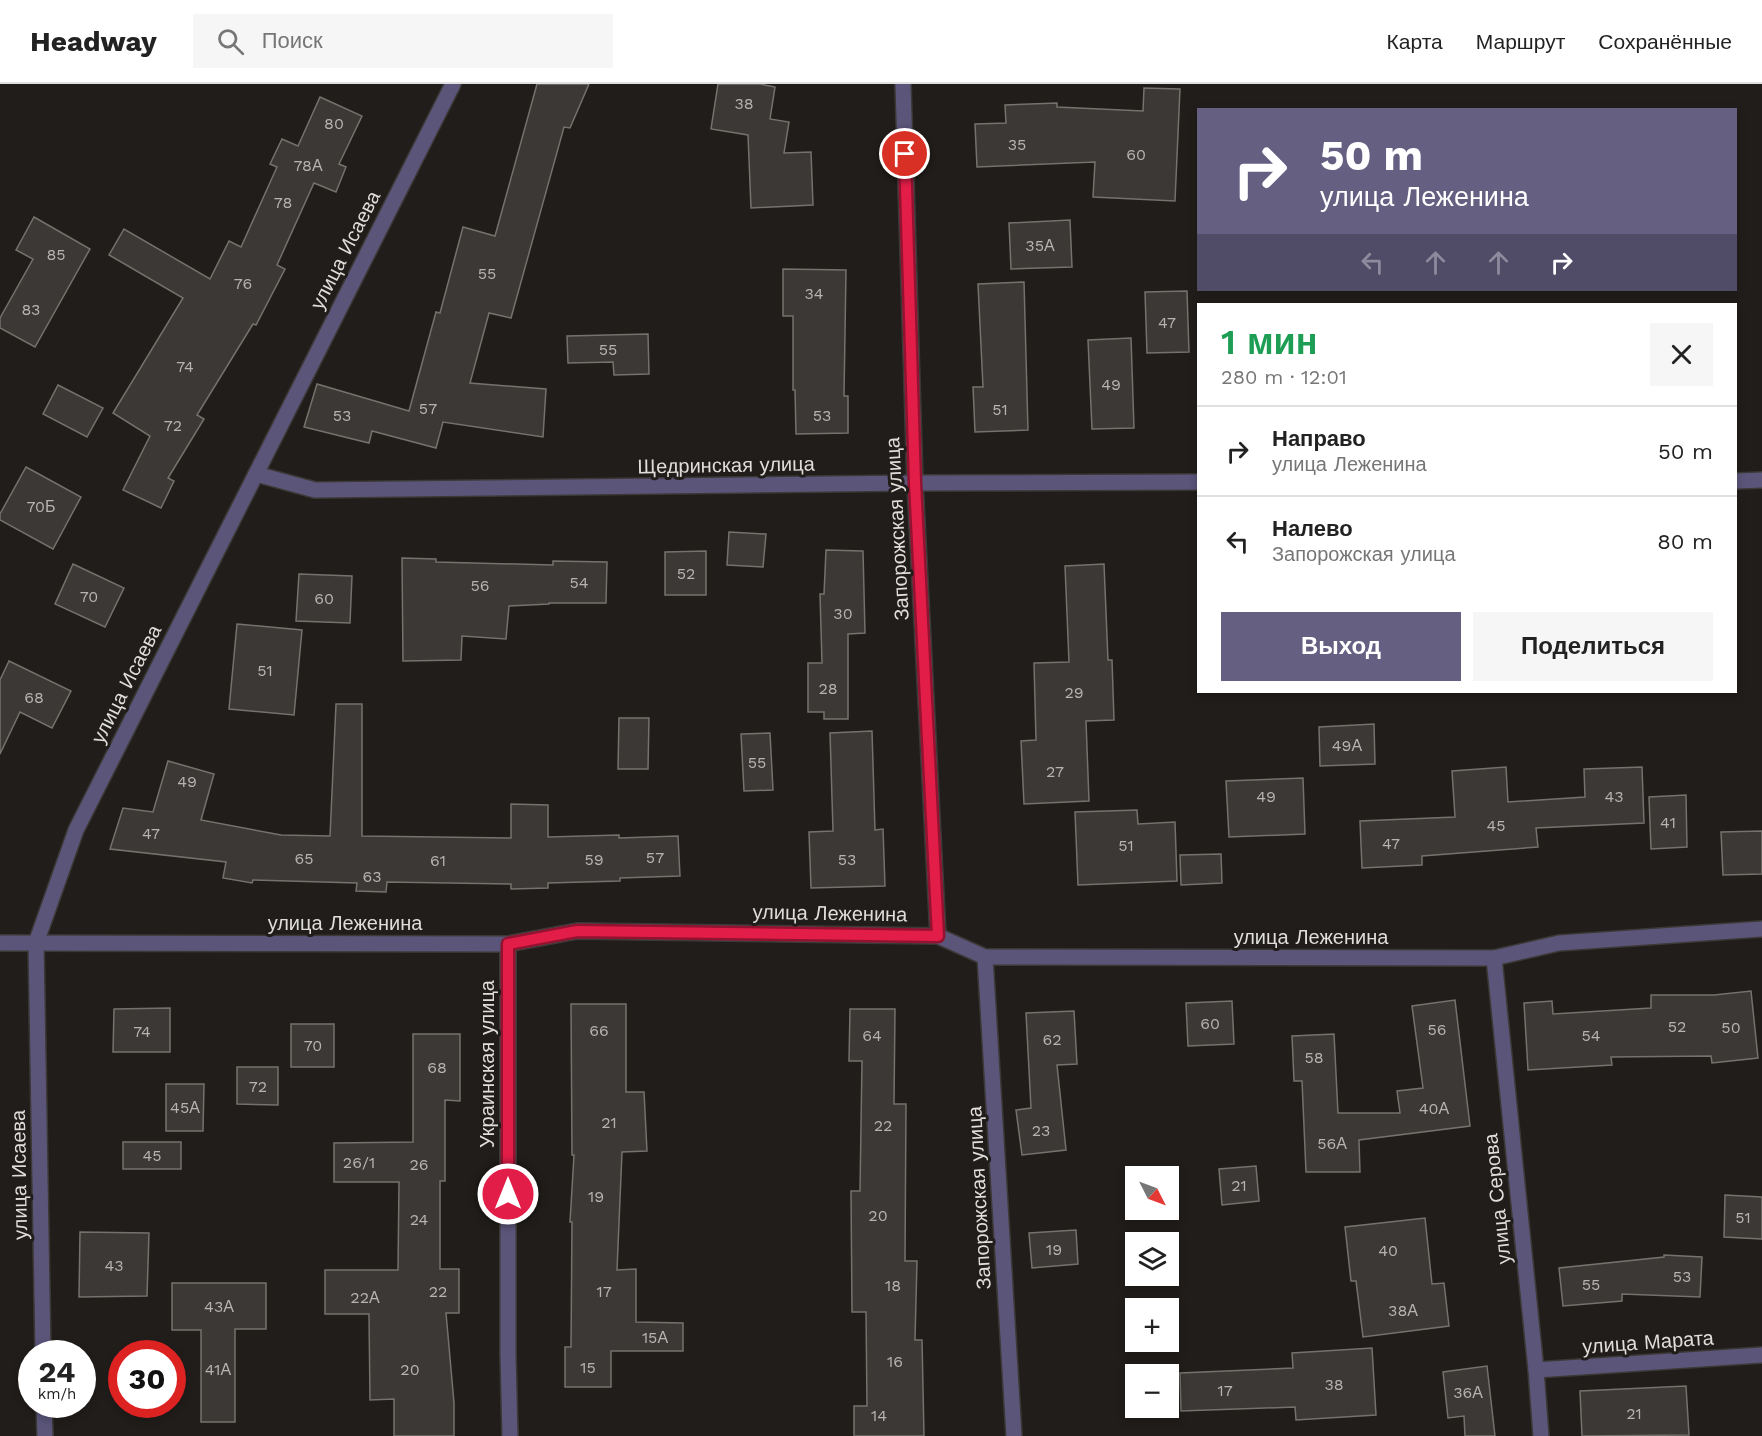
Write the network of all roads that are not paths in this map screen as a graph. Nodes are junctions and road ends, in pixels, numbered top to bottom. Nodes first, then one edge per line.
1 (453, 84) edge
2 (903, 84) edge
3 (256, 474) junction
4 (1762, 480) edge
5 (1737, 481) edge
6 (1197, 482) edge
7 (915, 483) junction
8 (1762, 928) edge
9 (938, 936) junction
10 (0, 943) edge
11 (36, 943) junction
12 (508, 944) junction
13 (985, 957) junction
14 (1494, 958) junction
15 (43, 1340) edge
16 (1762, 1355) edge
17 (1536, 1370) junction
18 (44, 1418) edge
19 (45, 1436) edge
20 (510, 1436) edge
21 (1014, 1436) edge
22 (1541, 1436) edge

1 - 3 street, улица Исаева
2 - 7 street, Запорожская улица
3 - 7 street, Щедринская улица
3 - 11 street, улица Исаева
4 - 5 street
6 - 7 street, Щедринская улица
7 - 9 street, Запорожская улица
8 - 14 street, улица Леженина
9 - 12 street, улица Леженина
9 - 13 street, улица Леженина
10 - 11 street, улица Леженина
11 - 12 street, улица Леженина
11 - 15 street, улица Исаева
12 - 20 street, Украинская улица
13 - 14 street, улица Леженина
13 - 21 street, Запорожская улица
14 - 17 street, улица Серова
16 - 17 street, улица Марата
17 - 22 street, улица Серова
18 - 19 street

